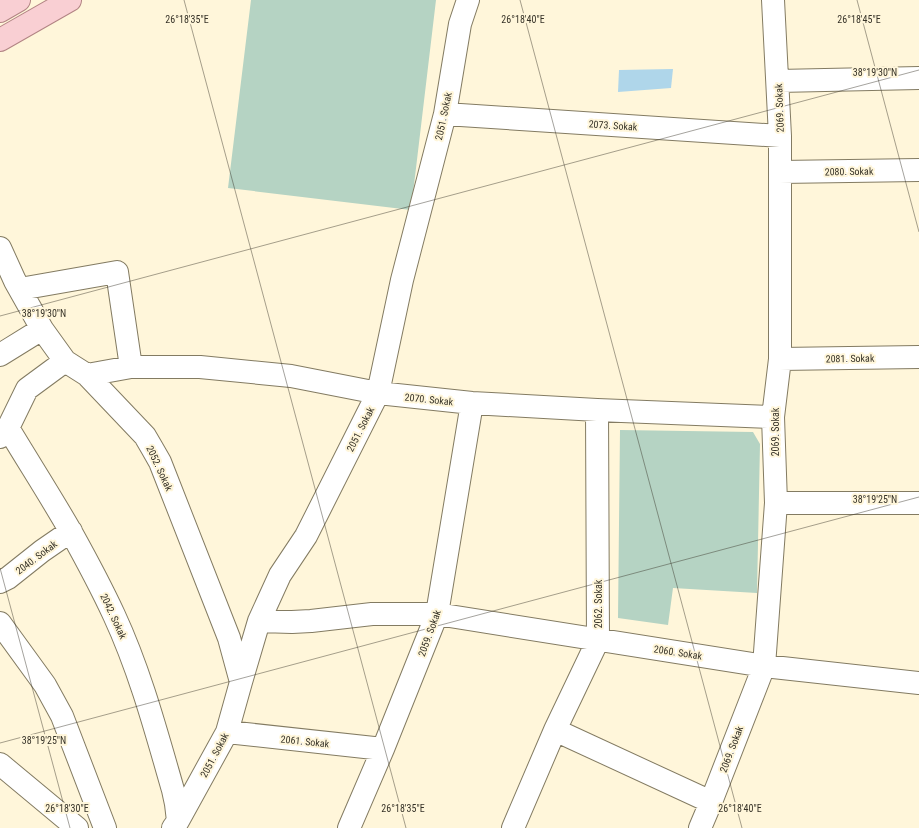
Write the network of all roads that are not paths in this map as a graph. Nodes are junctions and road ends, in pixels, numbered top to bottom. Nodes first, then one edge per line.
1 (19, 0) edge
2 (70, 0) edge
3 (468, 0) edge
4 (773, 0) edge
5 (0, 10) edge
6 (0, 40) edge
7 (919, 78) edge
8 (778, 81) junction
9 (445, 114) junction
10 (780, 136) junction
11 (919, 170) edge
12 (780, 172) junction
13 (0, 248) edge
14 (12, 285) edge
15 (42, 328) junction
16 (0, 355) edge
17 (919, 357) edge
18 (780, 359) junction
19 (64, 361) junction
20 (131, 366) junction
21 (87, 375) junction
22 (378, 393) junction
23 (472, 403) junction
24 (597, 410) junction
25 (773, 418) junction
26 (4, 432) edge
27 (776, 503) junction
28 (919, 503) edge
29 (71, 531) junction
30 (0, 582) edge
31 (437, 614) junction
32 (259, 621) junction
33 (0, 624) edge
34 (598, 640) junction
35 (764, 666) junction
36 (241, 682) junction
37 (919, 683) edge
38 (555, 730) junction
39 (227, 732) junction
40 (383, 749) junction
41 (0, 764) edge
42 (712, 802) junction
43 (181, 826) edge
44 (77, 828) edge
45 (105, 828) edge
46 (349, 828) edge
47 (513, 828) edge
48 (700, 828) edge

1 - 5 main road
2 - 6 main road
3 - 9 street, 2051. Sokak
4 - 8 street, 2069. Sokak
7 - 8 street
8 - 10 street, 2069. Sokak
9 - 10 street, 2073. Sokak
9 - 22 street, 2051. Sokak
10 - 12 street, 2069. Sokak
11 - 12 street, 2080. Sokak
12 - 18 street, 2069. Sokak
13 - 14 street, 2052. Sokak
14 - 15 street, 2052. Sokak
14 - 20 street
15 - 16 street
15 - 19 street, 2052. Sokak
17 - 18 street, 2081. Sokak
18 - 25 street, 2069. Sokak
19 - 21 street, 2052. Sokak
19 - 26 street
20 - 21 street, 2070. Sokak
20 - 22 street, 2070. Sokak
21 - 36 street, 2052. Sokak
22 - 23 street, 2070. Sokak
22 - 32 street, 2051. Sokak
23 - 24 street, 2070. Sokak
23 - 31 street, 2059. Sokak
24 - 25 street, 2070. Sokak
24 - 34 street, 2062. Sokak
25 - 27 street, 2069. Sokak
26 - 29 street, 2042. Sokak
27 - 28 street
27 - 35 street, 2069. Sokak
29 - 30 street, 2040. Sokak
29 - 43 street, 2042. Sokak
31 - 32 street, 2060. Sokak
31 - 34 street, 2060. Sokak
31 - 40 street, 2059. Sokak
32 - 36 street, 2051. Sokak
33 - 45 street
34 - 35 street, 2060. Sokak
34 - 38 street, 2062. Sokak
35 - 37 street, 2060. Sokak
35 - 42 street, 2069. Sokak
36 - 39 street, 2051. Sokak
38 - 42 street
38 - 47 street, 2062. Sokak
39 - 40 street, 2061. Sokak
39 - 43 street, 2051. Sokak
40 - 46 street, 2059. Sokak
41 - 44 street
42 - 48 street, 2069. Sokak

